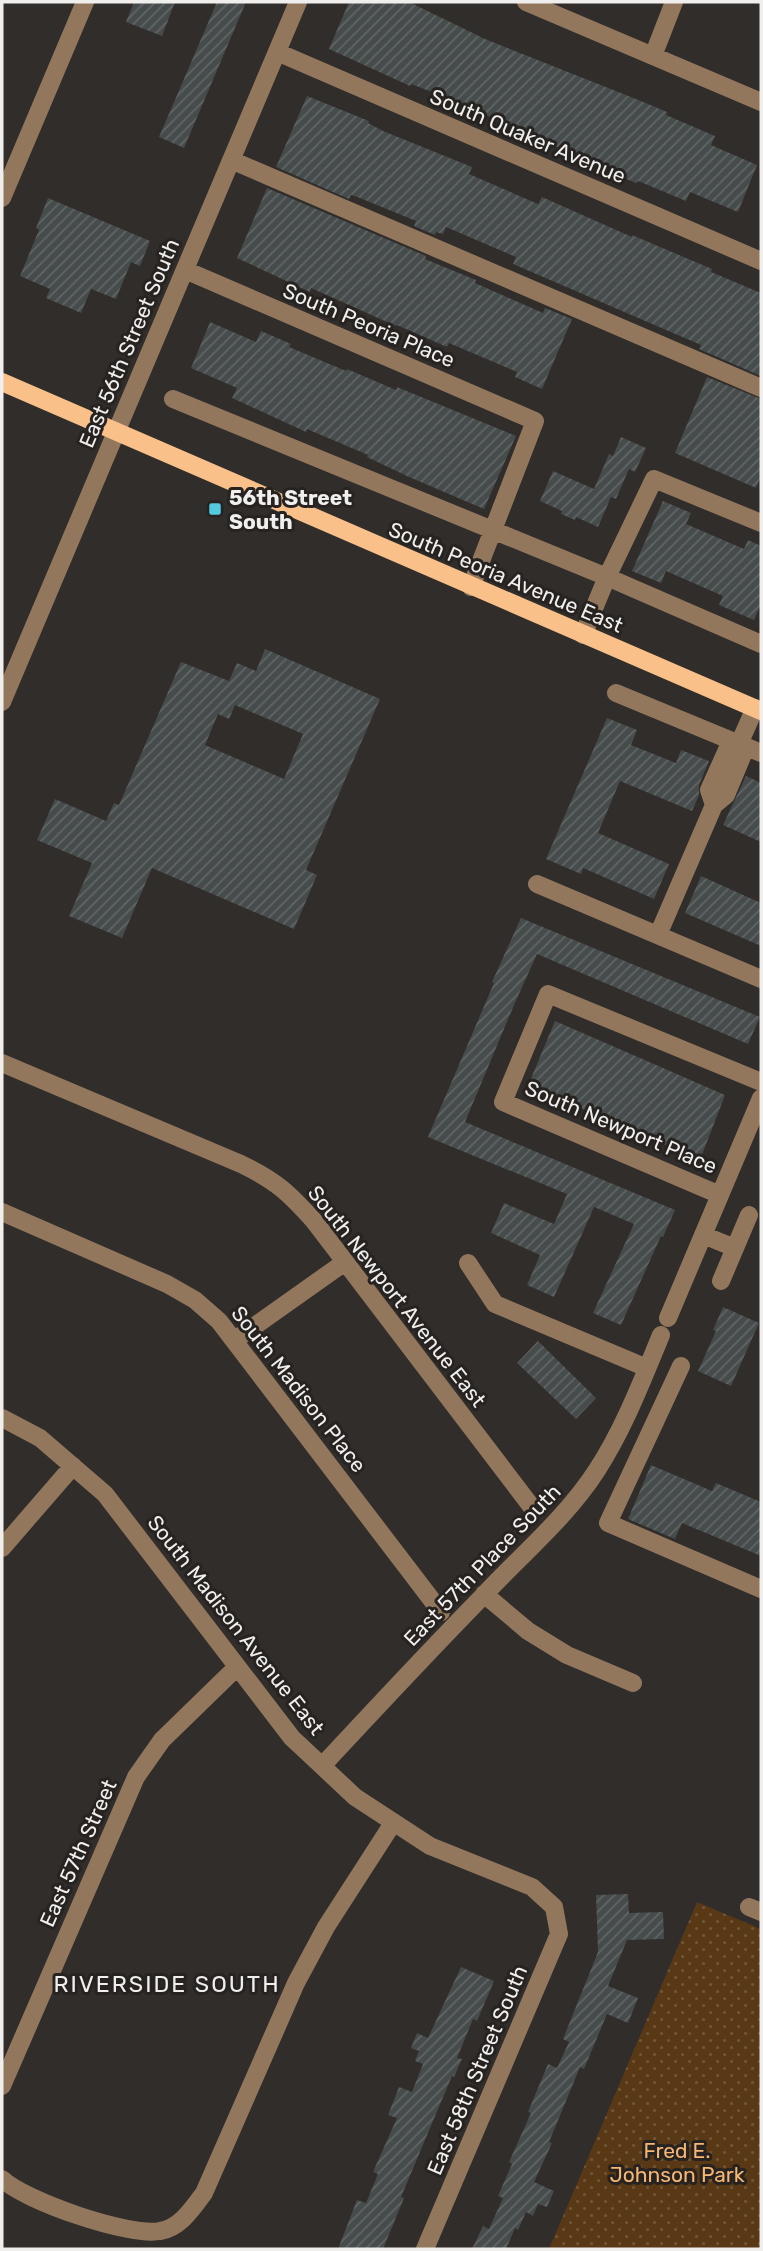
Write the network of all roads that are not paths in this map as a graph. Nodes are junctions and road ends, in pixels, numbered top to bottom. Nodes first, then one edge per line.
1 (85, 2) edge
2 (298, 2) edge
3 (526, 2) edge
4 (674, 2) edge
5 (276, 52) junction
6 (653, 56) junction
7 (761, 102) edge
8 (231, 160) junction
9 (2, 198) edge
10 (761, 261) edge
11 (185, 270) junction
12 (2, 382) edge
13 (761, 388) edge
14 (173, 399) dead end
15 (116, 432) junction
16 (761, 523) edge
17 (494, 531) junction
18 (607, 577) junction
19 (471, 587) junction
20 (583, 635) junction
21 (761, 644) edge
22 (616, 693) dead end
23 (2, 702) edge
24 (758, 710) edge
25 (744, 746) edge
26 (537, 884) dead end
27 (657, 936) junction
28 (761, 979) edge
29 (2, 1063) edge
30 (761, 1082) edge
31 (761, 1098) edge
32 (720, 1195) junction
33 (2, 1212) edge
34 (749, 1215) dead end
35 (703, 1235) junction
36 (735, 1248) junction
37 (345, 1262) junction
38 (468, 1263) dead end
39 (721, 1281) dead end
40 (235, 1340) junction
41 (681, 1366) dead end
42 (647, 1368) junction
43 (632, 1402) junction
44 (660, 1413) junction
45 (2, 1418) edge
46 (74, 1466) junction
47 (534, 1510) dead end
48 (2, 1548) edge
49 (761, 1589) edge
50 (484, 1594) junction
51 (441, 1612) dead end
52 (237, 1667) junction
53 (633, 1683) dead end
54 (321, 1766) junction
55 (393, 1823) junction
56 (554, 1907) joint
57 (2, 2086) edge
58 (2, 2179) edge
59 (425, 2249) edge

1 - 9 street
2 - 5 street, East 56th Street South
3 - 6 street
4 - 6 street
5 - 8 street, East 56th Street South
5 - 10 street, South Quaker Avenue
6 - 7 street
8 - 11 street, East 56th Street South
8 - 13 street
11 - 15 street, East 56th Street South
11 - 17 street, South Peoria Place
12 - 15 main road, South Peoria Avenue East
14 - 17 street, South Peoria Avenue East
15 - 19 main road, South Peoria Avenue East
15 - 23 street, East 56th Street South
16 - 18 street
17 - 18 street, South Peoria Avenue East
17 - 19 street
18 - 20 street
18 - 21 street, South Peoria Avenue East
19 - 20 main road, South Peoria Avenue East
20 - 24 main road, South Peoria Avenue East
22 - 25 street
24 - 25 street
25 - 27 street
26 - 27 street
27 - 28 street
29 - 37 street, South Newport Avenue East
30 - 32 street, South Newport Place
31 - 32 street, East 57th Place South
32 - 35 street, East 57th Place South
33 - 40 street, South Madison Place
34 - 36 street
35 - 36 street
35 - 42 street, East 57th Place South
36 - 39 street
37 - 40 street
37 - 47 street, South Newport Avenue East
38 - 42 street
40 - 51 street, South Madison Place
41 - 44 street
42 - 43 street, East 57th Place South
43 - 44 street
43 - 50 street, East 57th Place South
44 - 49 street
45 - 46 street, South Madison Avenue East
46 - 48 street
46 - 52 street, South Madison Avenue East
50 - 53 street
50 - 54 street, East 57th Place South
52 - 54 street, South Madison Avenue East
52 - 57 street, East 57th Street
54 - 55 street, South Madison Avenue East
55 - 56 street, South Madison Avenue East
55 - 58 street
56 - 59 street, East 58th Street South

